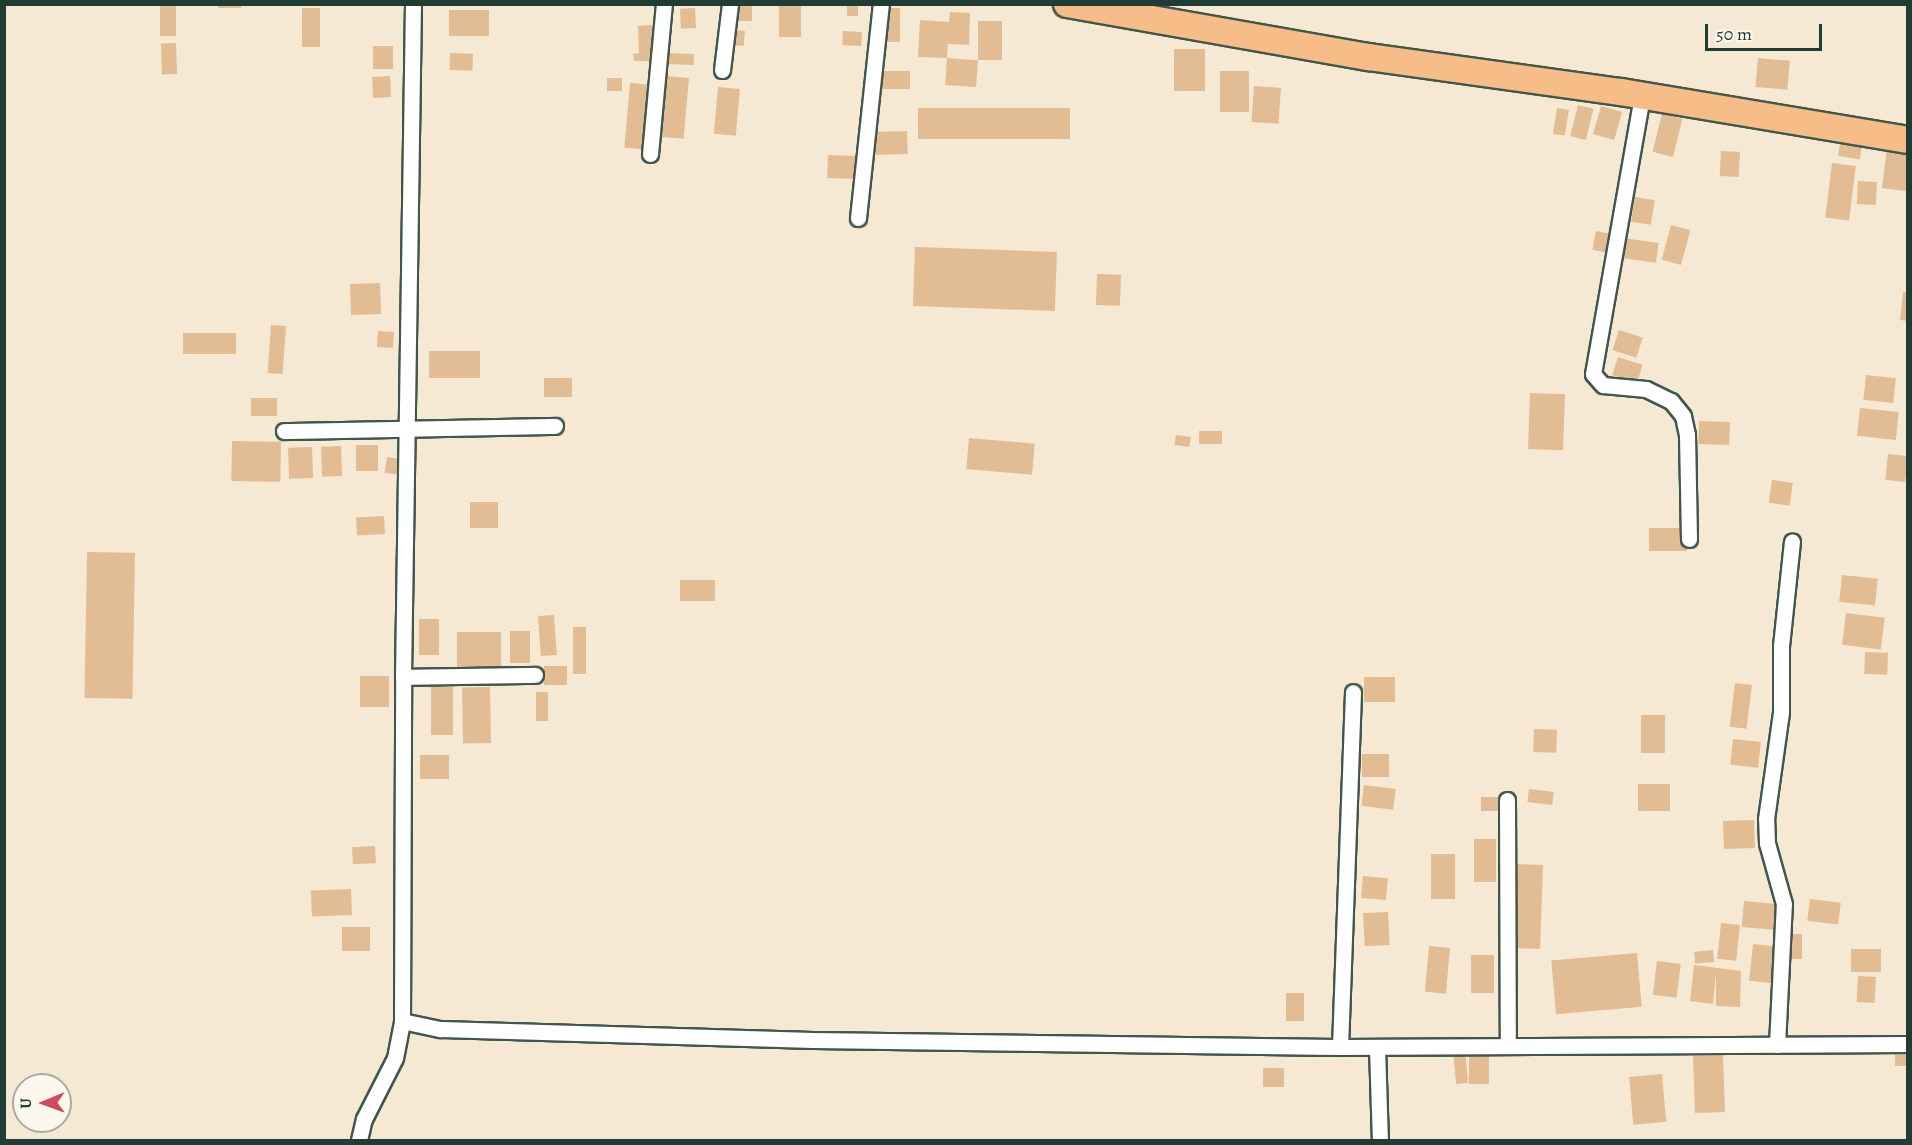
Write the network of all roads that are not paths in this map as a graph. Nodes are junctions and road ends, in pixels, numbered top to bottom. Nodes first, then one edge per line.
1 (413, 4) edge
2 (664, 4) edge
3 (730, 4) edge
4 (881, 4) edge
5 (1067, 4) edge
6 (722, 70) dead end
7 (1642, 96) junction
8 (1908, 140) edge
9 (650, 154) dead end
10 (858, 218) dead end
11 (555, 426) dead end
12 (407, 430) junction
13 (284, 431) dead end
14 (1689, 538) dead end
15 (1792, 542) dead end
16 (535, 675) dead end
17 (403, 677) junction
18 (1353, 692) dead end
19 (1507, 800) dead end
20 (402, 1021) junction
21 (1908, 1044) edge
22 (1777, 1045) junction
23 (1508, 1046) junction
24 (1340, 1047) junction
25 (1377, 1047) junction
26 (359, 1140) edge
27 (1380, 1140) edge

1 - 12 street
2 - 9 street
3 - 6 street
4 - 10 street
5 - 7 main road
7 - 8 main road
7 - 14 street
11 - 12 street
12 - 13 street
12 - 17 street
15 - 22 street
16 - 17 street
17 - 20 street
18 - 24 street
19 - 23 street
20 - 24 street
20 - 26 street
21 - 22 street
22 - 23 street
23 - 25 street
24 - 25 street
25 - 27 street

